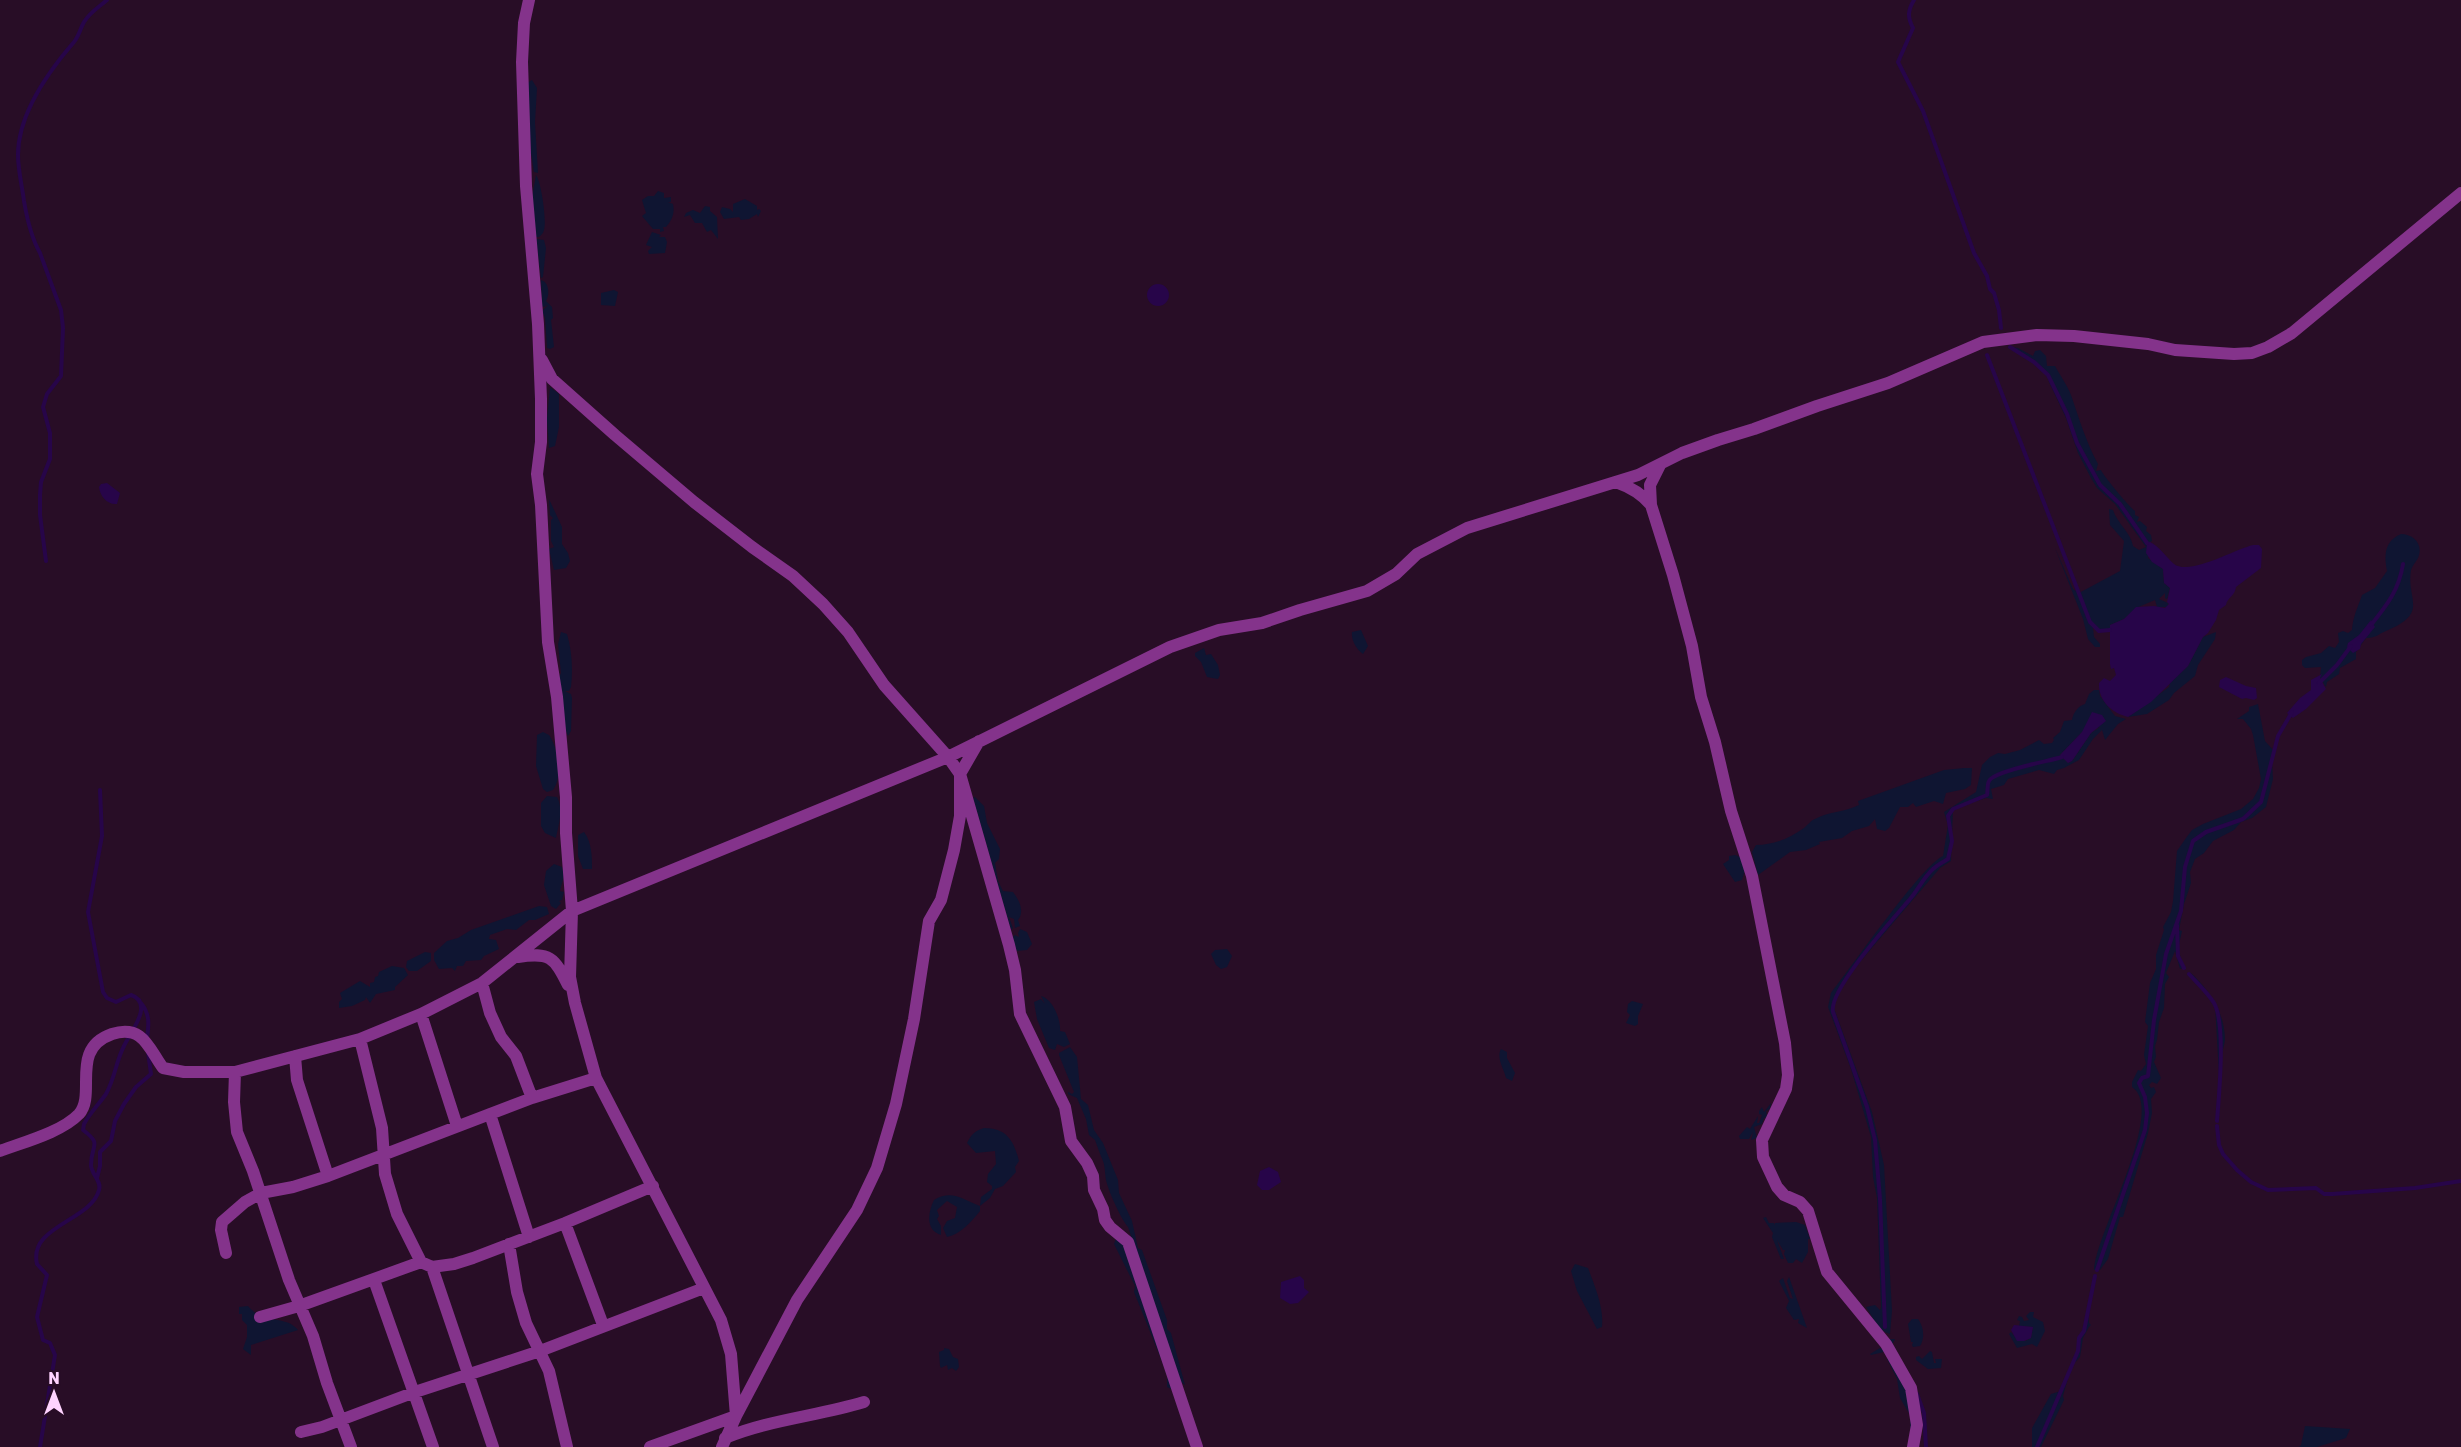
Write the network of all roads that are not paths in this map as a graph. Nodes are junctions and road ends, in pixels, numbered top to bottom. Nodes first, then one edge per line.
1 (529, 0) edge
2 (2461, 193) edge
3 (539, 352) junction
4 (1660, 465) junction
5 (1616, 482) junction
6 (1651, 505) junction
7 (979, 741) junction
8 (948, 757) junction
9 (960, 774) junction
10 (572, 911) junction
11 (516, 957) junction
12 (482, 983) junction
13 (573, 994) junction
14 (421, 1014) junction
15 (360, 1039) junction
16 (295, 1056) junction
17 (235, 1072) junction
18 (596, 1078) junction
19 (532, 1098) junction
20 (490, 1114) junction
21 (458, 1126) junction
22 (0, 1151) edge
23 (385, 1154) junction
24 (328, 1176) junction
25 (653, 1186) junction
26 (261, 1193) junction
27 (565, 1223) junction
28 (529, 1237) junction
29 (509, 1244) junction
30 (226, 1253) dead end
31 (426, 1264) junction
32 (374, 1280) junction
33 (705, 1288) junction
34 (299, 1306) junction
35 (260, 1317) dead end
36 (603, 1325) junction
37 (540, 1351) junction
38 (469, 1374) junction
39 (415, 1392) junction
40 (864, 1402) dead end
41 (736, 1416) junction
42 (342, 1418) junction
43 (301, 1432) dead end
44 (723, 1442) edge
45 (351, 1447) edge
46 (433, 1447) edge
47 (493, 1447) edge
48 (567, 1447) edge
49 (650, 1447) edge
50 (1197, 1447) edge
51 (1913, 1447) edge

1 - 3 street
2 - 4 street
3 - 8 street
3 - 10 street
4 - 5 street
4 - 6 street
5 - 6 street
5 - 7 street
6 - 51 street
7 - 8 street
7 - 9 street
8 - 9 street
8 - 10 street
9 - 41 street
9 - 50 street
10 - 11 street
10 - 13 street
11 - 12 street
11 - 13 street
12 - 14 street
12 - 19 street
13 - 18 street
14 - 15 street
14 - 21 street
15 - 16 street
15 - 23 street
16 - 17 street
16 - 24 street
17 - 22 street
17 - 26 street
18 - 19 street
18 - 25 street
19 - 20 street
20 - 21 street
20 - 28 street
21 - 23 street
23 - 24 street
23 - 31 street
24 - 26 street
25 - 27 street
25 - 33 street
26 - 30 street
26 - 34 street
27 - 28 street
27 - 36 street
28 - 29 street
29 - 31 street
29 - 37 street
31 - 32 street
31 - 38 street
32 - 34 street
32 - 39 street
33 - 36 street
33 - 41 street
34 - 35 street
34 - 42 street
36 - 37 street
37 - 38 street
37 - 48 street
38 - 39 street
38 - 47 street
39 - 42 street
39 - 46 street
40 - 44 street
41 - 44 street
41 - 49 street
42 - 43 street
42 - 45 street

